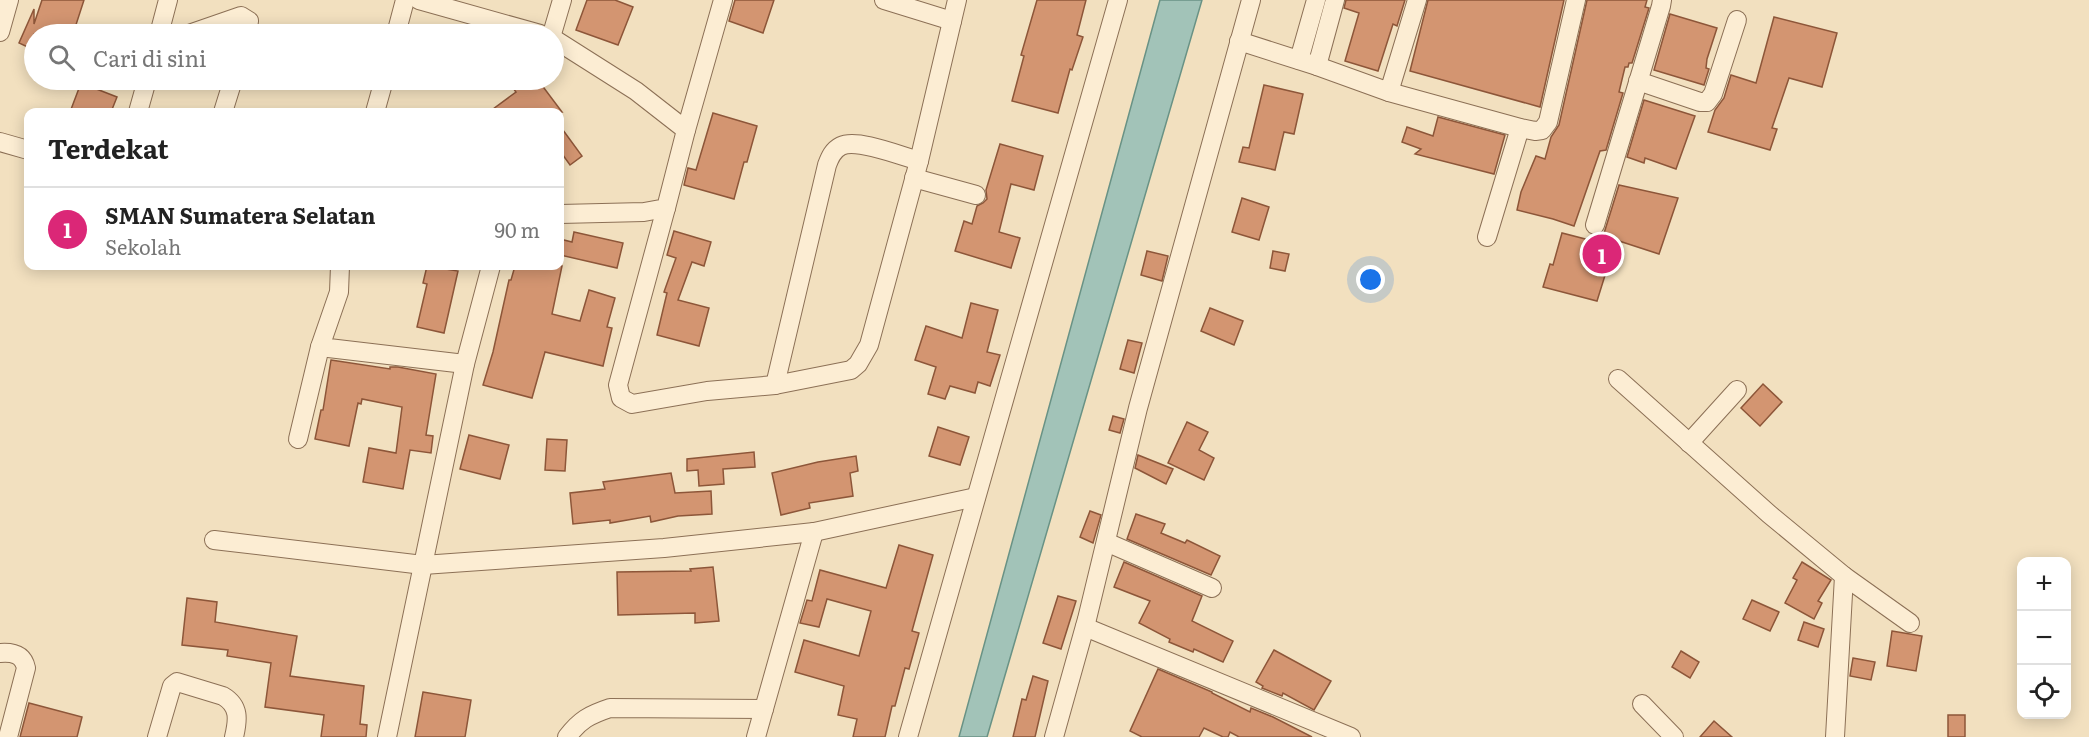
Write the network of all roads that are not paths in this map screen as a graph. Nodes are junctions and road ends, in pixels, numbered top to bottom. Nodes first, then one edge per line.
1 (9, 0) edge
2 (168, 0) edge
3 (405, 0) edge
4 (419, 0) edge
5 (562, 0) edge
6 (723, 0) edge
7 (884, 0) edge
8 (957, 0) edge
9 (1118, 0) edge
10 (1251, 0) edge
11 (1316, 0) edge
12 (1335, 0) edge
13 (1417, 0) edge
14 (1576, 0) edge
15 (1662, 0) edge
16 (1737, 20) dead end
17 (952, 21) junction
18 (162, 24) edge
19 (218, 24) edge
20 (249, 24) edge
21 (399, 24) edge
22 (504, 24) edge
23 (555, 24) edge
24 (0, 32) edge
25 (1239, 41) junction
26 (564, 45) edge
27 (1299, 60) junction
28 (1317, 66) junction
29 (1638, 81) junction
30 (144, 90) edge
31 (230, 90) edge
32 (381, 90) edge
33 (1389, 92) junction
34 (139, 108) edge
35 (224, 108) edge
36 (376, 108) edge
37 (1520, 128) junction
38 (686, 130) junction
39 (0, 141) edge
40 (24, 149) edge
41 (917, 170) junction
42 (976, 195) dead end
43 (666, 208) junction
44 (564, 214) edge
45 (1595, 225) dead end
46 (1487, 237) dead end
47 (340, 270) edge
48 (490, 270) edge
49 (320, 347) junction
50 (465, 364) junction
51 (1618, 379) dead end
52 (775, 385) junction
53 (1737, 390) dead end
54 (298, 439) dead end
55 (1689, 442) junction
56 (976, 497) junction
57 (814, 532) junction
58 (214, 540) dead end
59 (1106, 542) junction
60 (423, 565) junction
61 (1844, 576) junction
62 (1212, 588) dead end
63 (1910, 623) dead end
64 (1085, 627) junction
65 (0, 653) edge
66 (1642, 704) dead end
67 (764, 709) junction
68 (8, 737) edge
69 (157, 737) edge
70 (234, 737) edge
71 (387, 737) edge
72 (567, 737) edge
73 (756, 737) edge
74 (908, 737) edge
75 (1054, 737) edge
76 (1351, 737) edge
77 (1674, 737) edge
78 (1835, 737) edge

1 - 24 street
2 - 18 street
3 - 21 street
4 - 22 street
5 - 23 street
6 - 38 street
7 - 17 street
8 - 17 street
9 - 56 street
10 - 25 street
11 - 27 street
12 - 28 street
13 - 33 street
14 - 37 street
15 - 29 street
16 - 29 street
17 - 41 street
19 - 20 street
25 - 27 street
25 - 59 street
26 - 38 street
27 - 28 street
28 - 33 street
29 - 45 street
30 - 34 street
31 - 35 street
32 - 36 street
33 - 37 street
37 - 46 street
38 - 43 street
39 - 40 street
41 - 42 street
41 - 52 street
41 - 52 street
43 - 44 street
43 - 52 street
47 - 49 street
48 - 50 street
49 - 50 street
49 - 54 street
50 - 60 street
51 - 55 street
53 - 55 street
55 - 61 street
56 - 57 street
56 - 74 street
57 - 60 street
57 - 67 street
58 - 60 street
59 - 62 street
59 - 64 street
60 - 71 street
61 - 63 street
61 - 78 street
64 - 75 street
64 - 76 street
65 - 68 street
66 - 77 street
67 - 72 street
67 - 73 street
69 - 70 street

